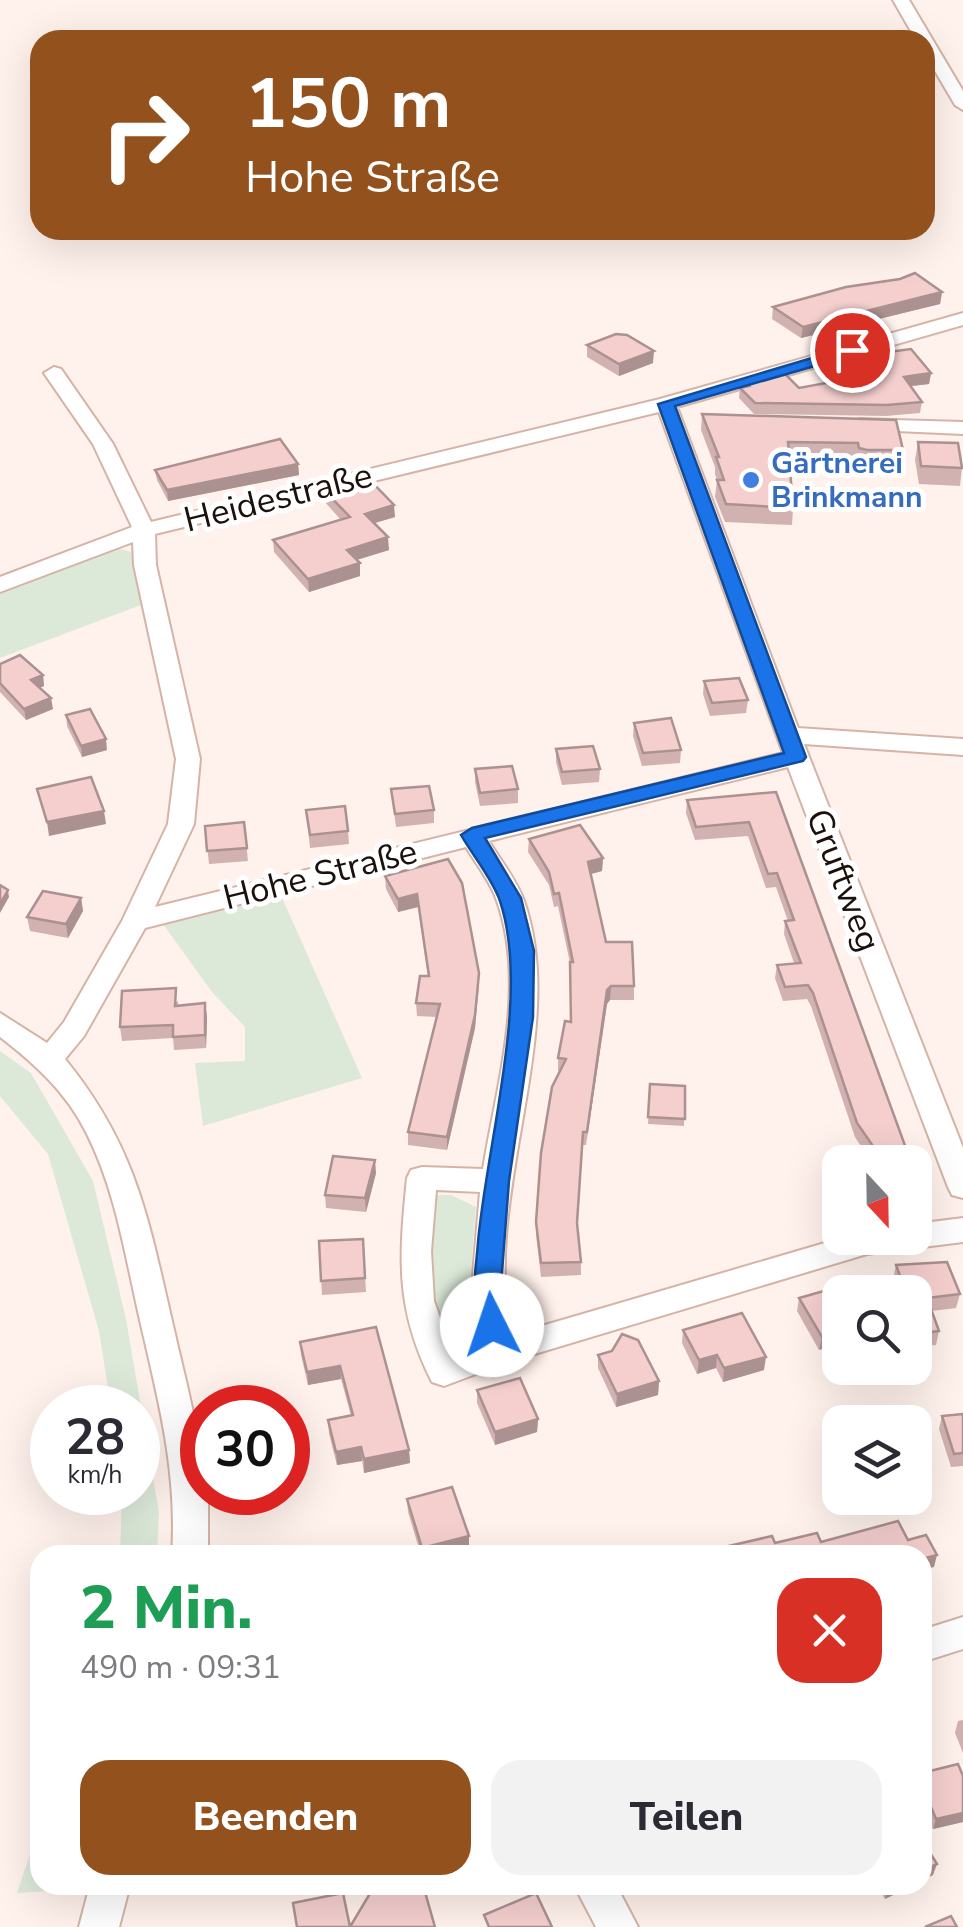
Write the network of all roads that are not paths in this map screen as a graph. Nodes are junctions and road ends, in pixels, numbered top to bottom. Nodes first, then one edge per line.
1 (900, 0) edge
2 (919, 30) edge
3 (935, 57) edge
4 (963, 105) edge
5 (963, 318) edge
6 (54, 373) dead end
7 (666, 404) junction
8 (697, 416) dead end
9 (828, 425) edge
10 (963, 428) edge
11 (144, 530) junction
12 (0, 585) edge
13 (792, 746) junction
14 (963, 747) edge
15 (472, 835) junction
16 (135, 922) junction
17 (0, 1023) edge
18 (49, 1058) junction
19 (496, 1181) junction
20 (963, 1187) edge
21 (963, 1230) edge
22 (932, 1234) edge
23 (823, 1255) edge
24 (498, 1352) junction
25 (191, 1545) edge
26 (963, 1633) edge
27 (932, 1643) edge
28 (107, 1895) edge
29 (600, 1895) edge
30 (99, 1927) edge
31 (618, 1927) edge

1 - 2 street
3 - 4 street
5 - 7 street, Heidestraße
6 - 11 street
7 - 8 street
7 - 11 street, Heidestraße
7 - 13 street, Gruftweg
9 - 10 street
11 - 12 street
11 - 16 street, Heidestraße
13 - 14 street, Hohe Straße
13 - 15 street, Hohe Straße
13 - 20 street, Gruftweg
15 - 16 street, Hohe Straße
15 - 19 street
16 - 18 street, Heidestraße
17 - 18 street
18 - 25 street
19 - 24 street
19 - 24 street
21 - 22 street
23 - 24 street
26 - 27 street
28 - 30 street
29 - 31 street

